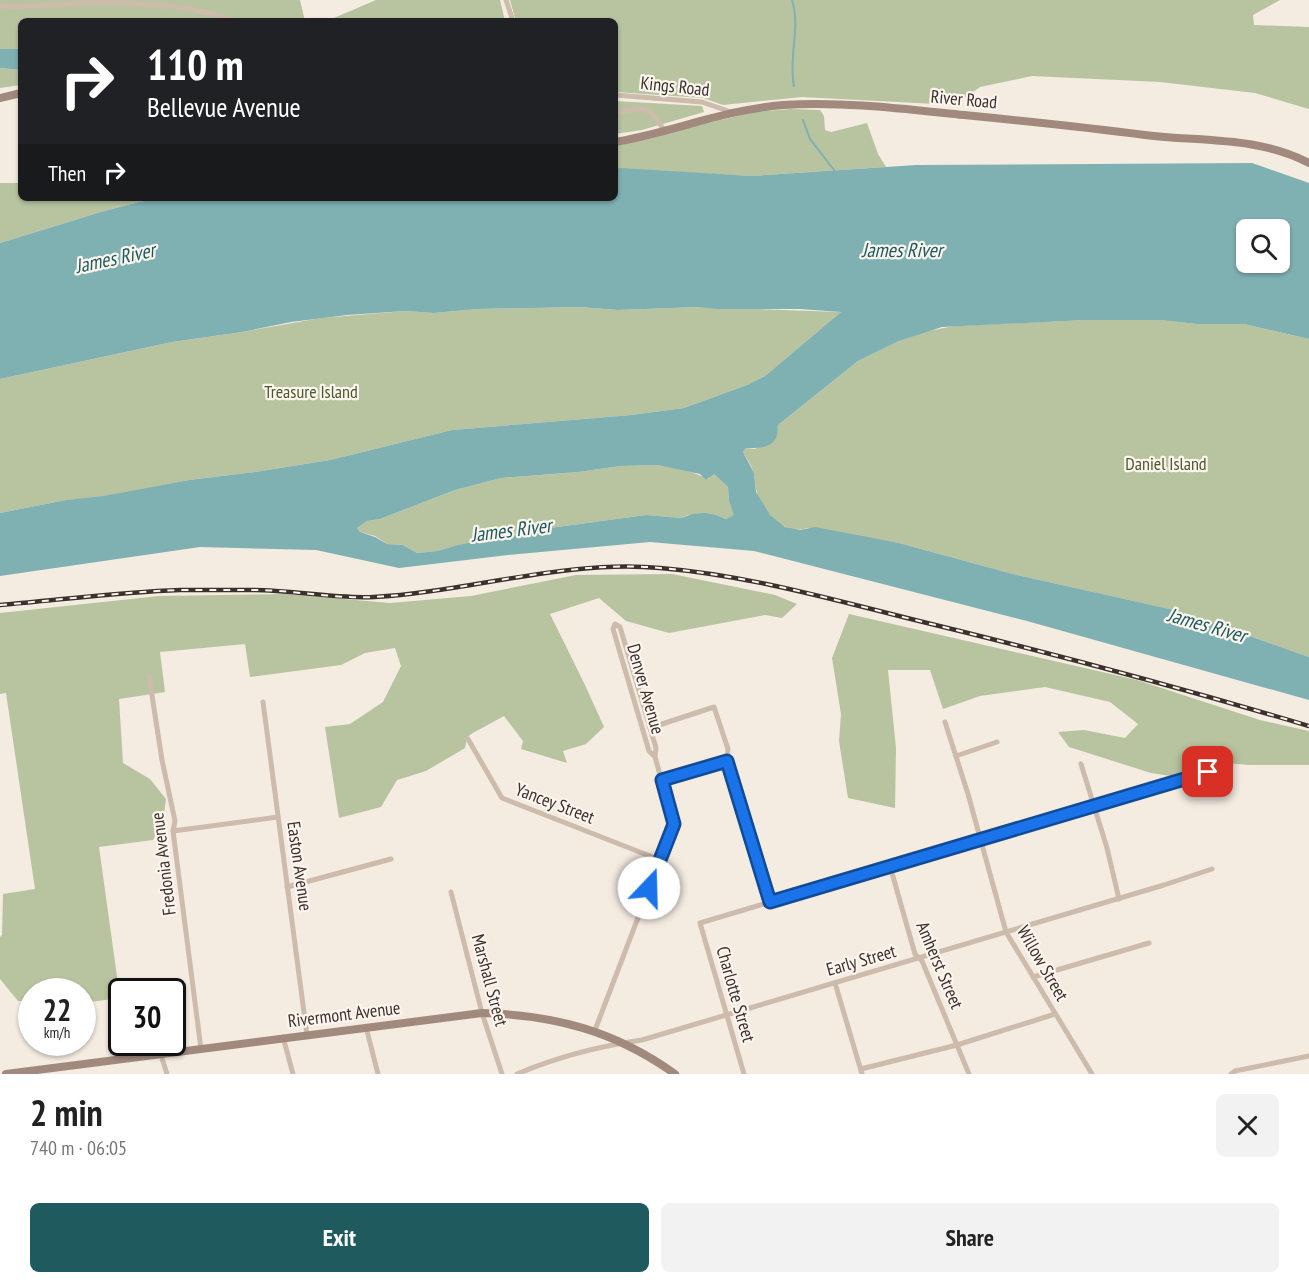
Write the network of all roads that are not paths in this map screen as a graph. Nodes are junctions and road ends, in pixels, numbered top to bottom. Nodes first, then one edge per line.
1 (506, 0) edge
2 (0, 6) edge
3 (225, 18) edge
4 (512, 18) edge
5 (18, 94) edge
6 (618, 95) edge
7 (0, 98) edge
8 (618, 112) edge
9 (731, 112) junction
10 (664, 130) junction
11 (618, 141) edge
12 (1309, 162) edge
13 (149, 676) dead end
14 (263, 702) dead end
15 (945, 722) dead end
16 (650, 728) junction
17 (468, 739) dead end
18 (997, 742) dead end
19 (956, 756) junction
20 (655, 757) junction
21 (727, 761) junction
22 (1081, 764) dead end
23 (1208, 772) dead end
24 (662, 780) junction
25 (1094, 806) junction
26 (278, 817) junction
27 (173, 831) junction
28 (981, 840) junction
29 (391, 860) dead end
30 (660, 860) junction
31 (890, 866) junction
32 (1212, 869) dead end
33 (287, 887) junction
34 (452, 892) dead end
35 (1119, 899) junction
36 (770, 902) junction
37 (1006, 932) junction
38 (1149, 944) dead end
39 (919, 958) junction
40 (1033, 977) junction
41 (835, 983) junction
42 (482, 1013) junction
43 (1055, 1014) junction
44 (726, 1015) junction
45 (366, 1027) junction
46 (595, 1030) junction
47 (307, 1035) junction
48 (283, 1037) junction
49 (624, 1042) junction
50 (957, 1045) junction
51 (201, 1049) junction
52 (186, 1051) edge
53 (153, 1056) edge
54 (161, 1056) edge
55 (1309, 1056) edge
56 (535, 1066) junction
57 (862, 1072) edge
58 (21, 1073) edge
59 (6, 1074) edge
60 (167, 1074) edge
61 (293, 1074) edge
62 (378, 1074) edge
63 (501, 1074) edge
64 (517, 1074) edge
65 (537, 1074) edge
66 (675, 1074) edge
67 (744, 1074) edge
68 (969, 1074) edge
69 (1092, 1074) edge
70 (1231, 1074) edge

1 - 4 street
2 - 3 street
5 - 7 street
6 - 9 street, Kings Road
8 - 10 street
9 - 10 street, River Road
9 - 12 street, River Road
10 - 11 street, River Road
13 - 27 street, Fredonia Avenue
14 - 26 street, Easton Avenue
15 - 19 street, Willow Street
16 - 20 street, Denver Avenue
16 - 20 street, Denver Avenue
16 - 21 street
17 - 30 street, Yancey Street
18 - 19 street
19 - 28 street, Willow Street
20 - 24 street, Denver Avenue
21 - 24 street
21 - 36 street
22 - 25 street
23 - 25 street
24 - 30 street, Denver Avenue
25 - 28 street
25 - 35 street
26 - 27 street
26 - 33 street, Easton Avenue
27 - 51 street, Fredonia Avenue
28 - 31 street
28 - 37 street, Willow Street
29 - 33 street
30 - 46 street, Denver Avenue
31 - 36 street
31 - 39 street, Amherst Street
32 - 35 street, Early Street
33 - 47 street, Easton Avenue
34 - 42 street, Marshall Street
35 - 37 street, Early Street
36 - 44 street, Charlotte Street
37 - 39 street, Early Street
37 - 40 street, Willow Street
38 - 40 street
39 - 41 street, Early Street
39 - 50 street, Amherst Street
40 - 43 street, Willow Street
41 - 44 street, Early Street
41 - 57 street
42 - 45 street, Rivermont Avenue
42 - 46 street, Rivermont Avenue
42 - 63 street, Marshall Street
43 - 50 street
43 - 69 street, Willow Street
44 - 49 street, Early Street
44 - 67 street, Charlotte Street
45 - 47 street, Rivermont Avenue
45 - 62 street
46 - 49 street, Rivermont Avenue
47 - 48 street, Rivermont Avenue
48 - 51 street, Rivermont Avenue
48 - 61 street
49 - 56 street, Early Street
49 - 66 street, Rivermont Avenue
50 - 57 street
50 - 68 street, Amherst Street
51 - 52 street, Rivermont Avenue
53 - 58 street, Rivermont Avenue
54 - 60 street
55 - 70 street
56 - 64 street, Early Street
56 - 65 street
58 - 59 street, Rivermont Avenue

